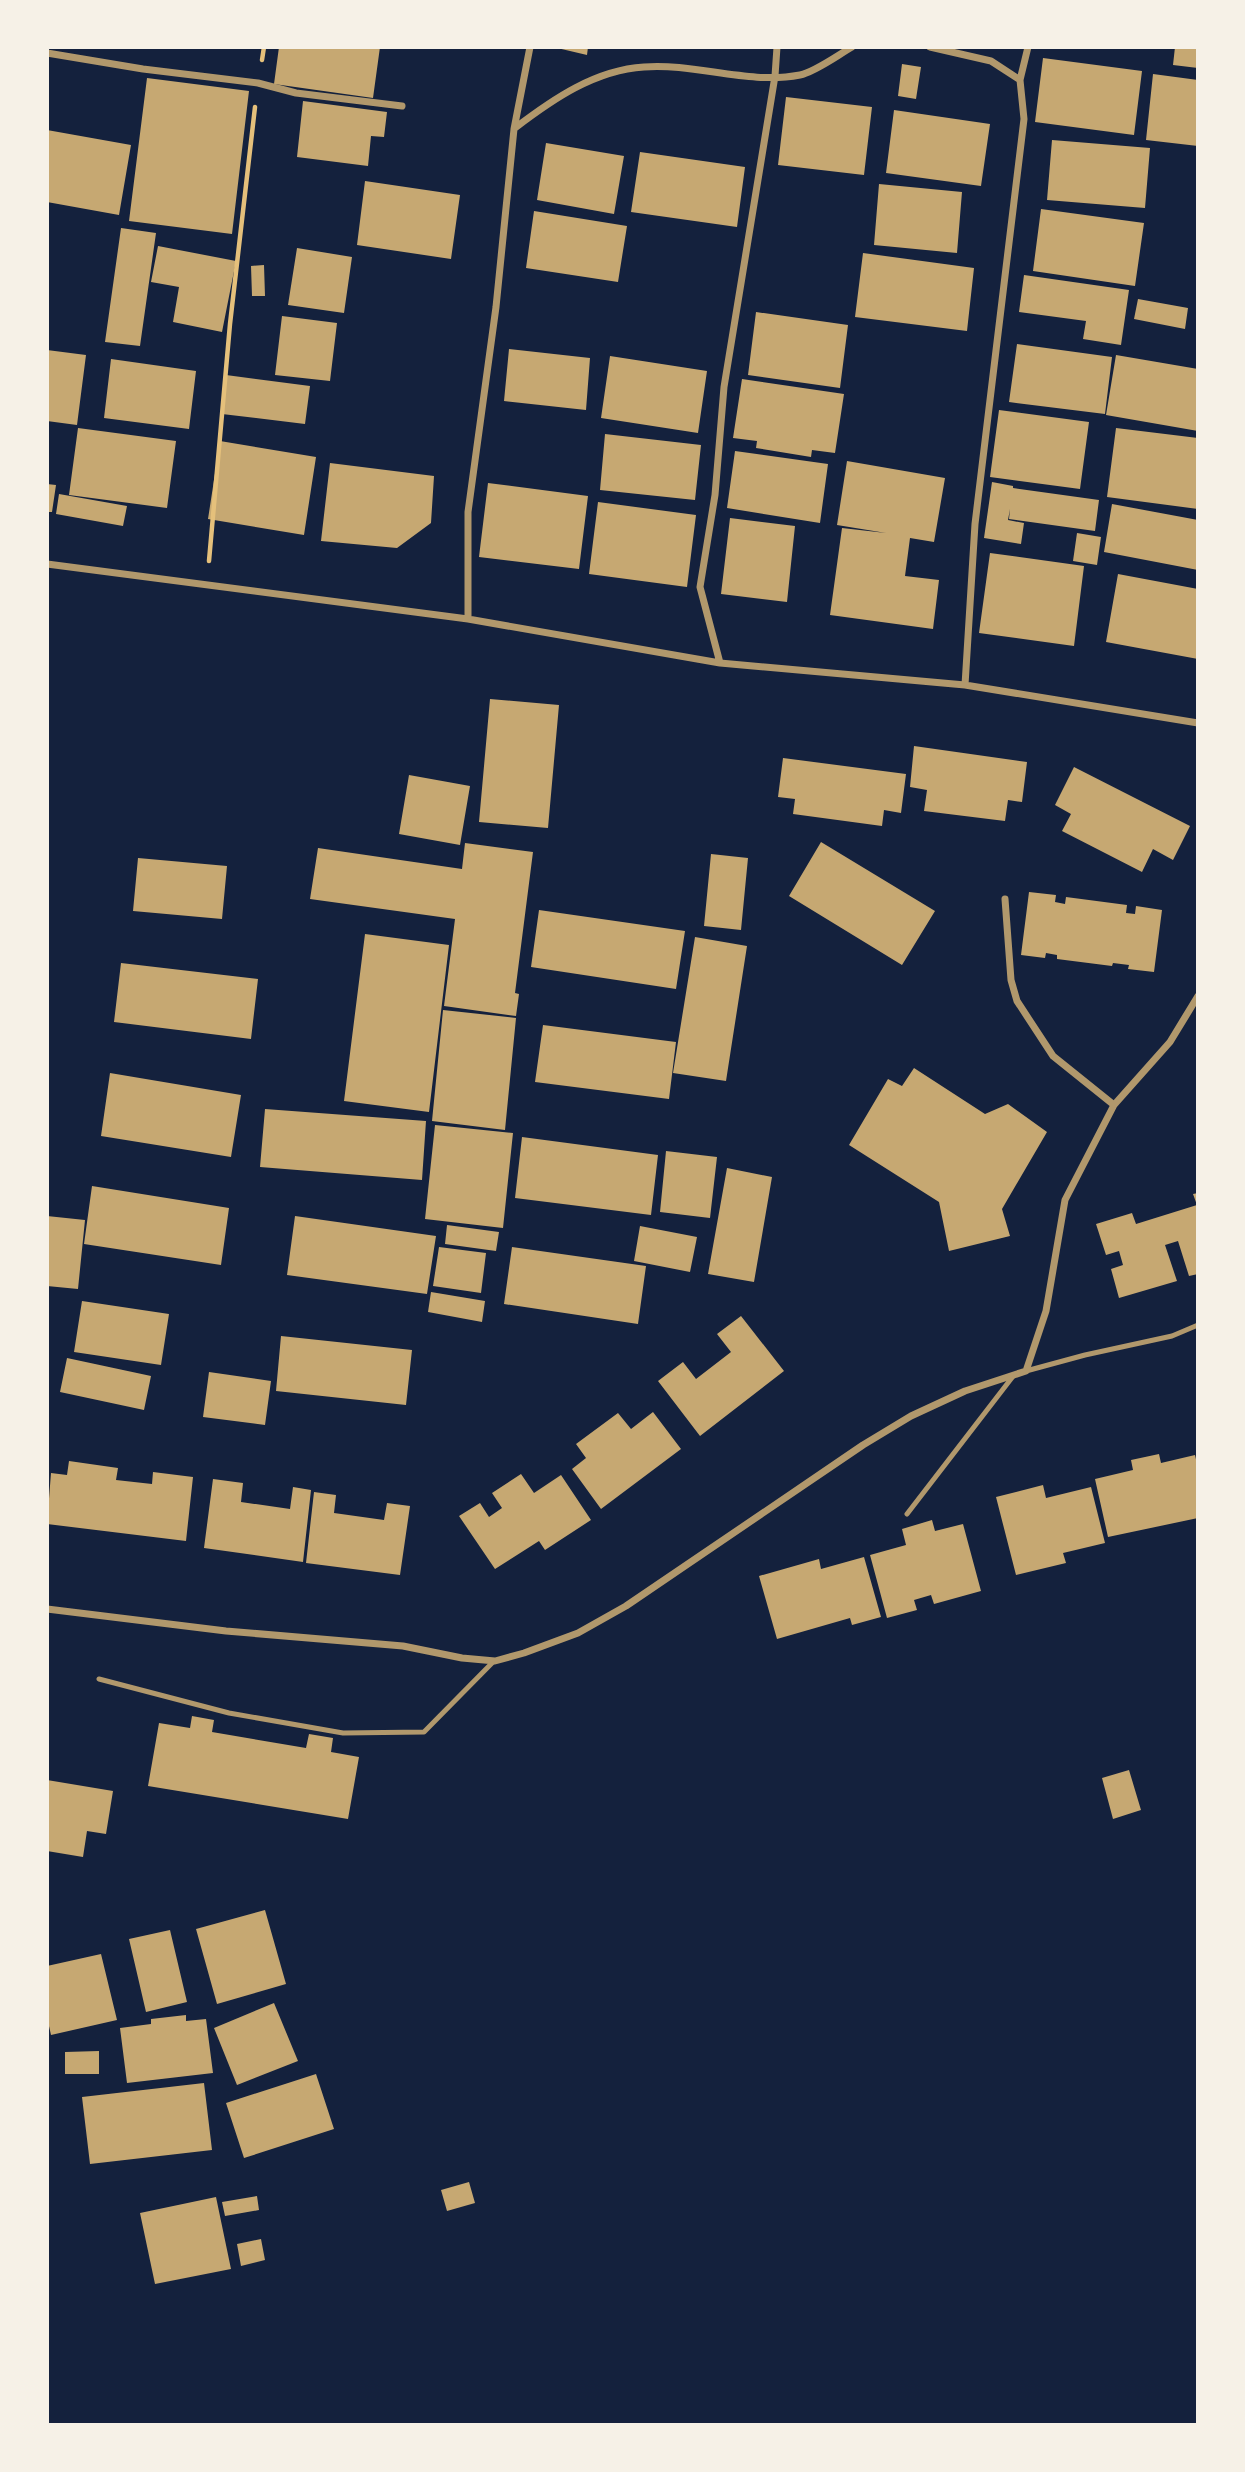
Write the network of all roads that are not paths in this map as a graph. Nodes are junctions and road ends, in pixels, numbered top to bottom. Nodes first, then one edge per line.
1 (530, 47) edge
2 (777, 47) edge
3 (852, 47) edge
4 (930, 47) edge
5 (1028, 47) edge
6 (47, 52) edge
7 (775, 76) junction
8 (1020, 80) junction
9 (402, 106) dead end
10 (514, 128) junction
11 (47, 564) edge
12 (468, 619) junction
13 (720, 663) junction
14 (965, 685) junction
15 (1198, 723) edge
16 (1005, 900) dead end
17 (1198, 996) edge
18 (1114, 1105) junction
19 (1198, 1325) edge
20 (1026, 1371) junction
21 (1014, 1375) junction
22 (907, 1514) dead end
23 (47, 1609) edge
24 (495, 1661) junction
25 (99, 1679) dead end

1 - 10 street
2 - 7 street
3 - 7 street
4 - 8 street
5 - 8 street
6 - 9 street
7 - 10 street
7 - 13 street
8 - 14 street
10 - 12 street
11 - 12 street
12 - 13 street
13 - 14 street
14 - 15 street
16 - 18 street
17 - 18 street
18 - 20 street
19 - 20 lane
20 - 21 street
21 - 22 lane
21 - 24 street
23 - 24 street
24 - 25 lane

